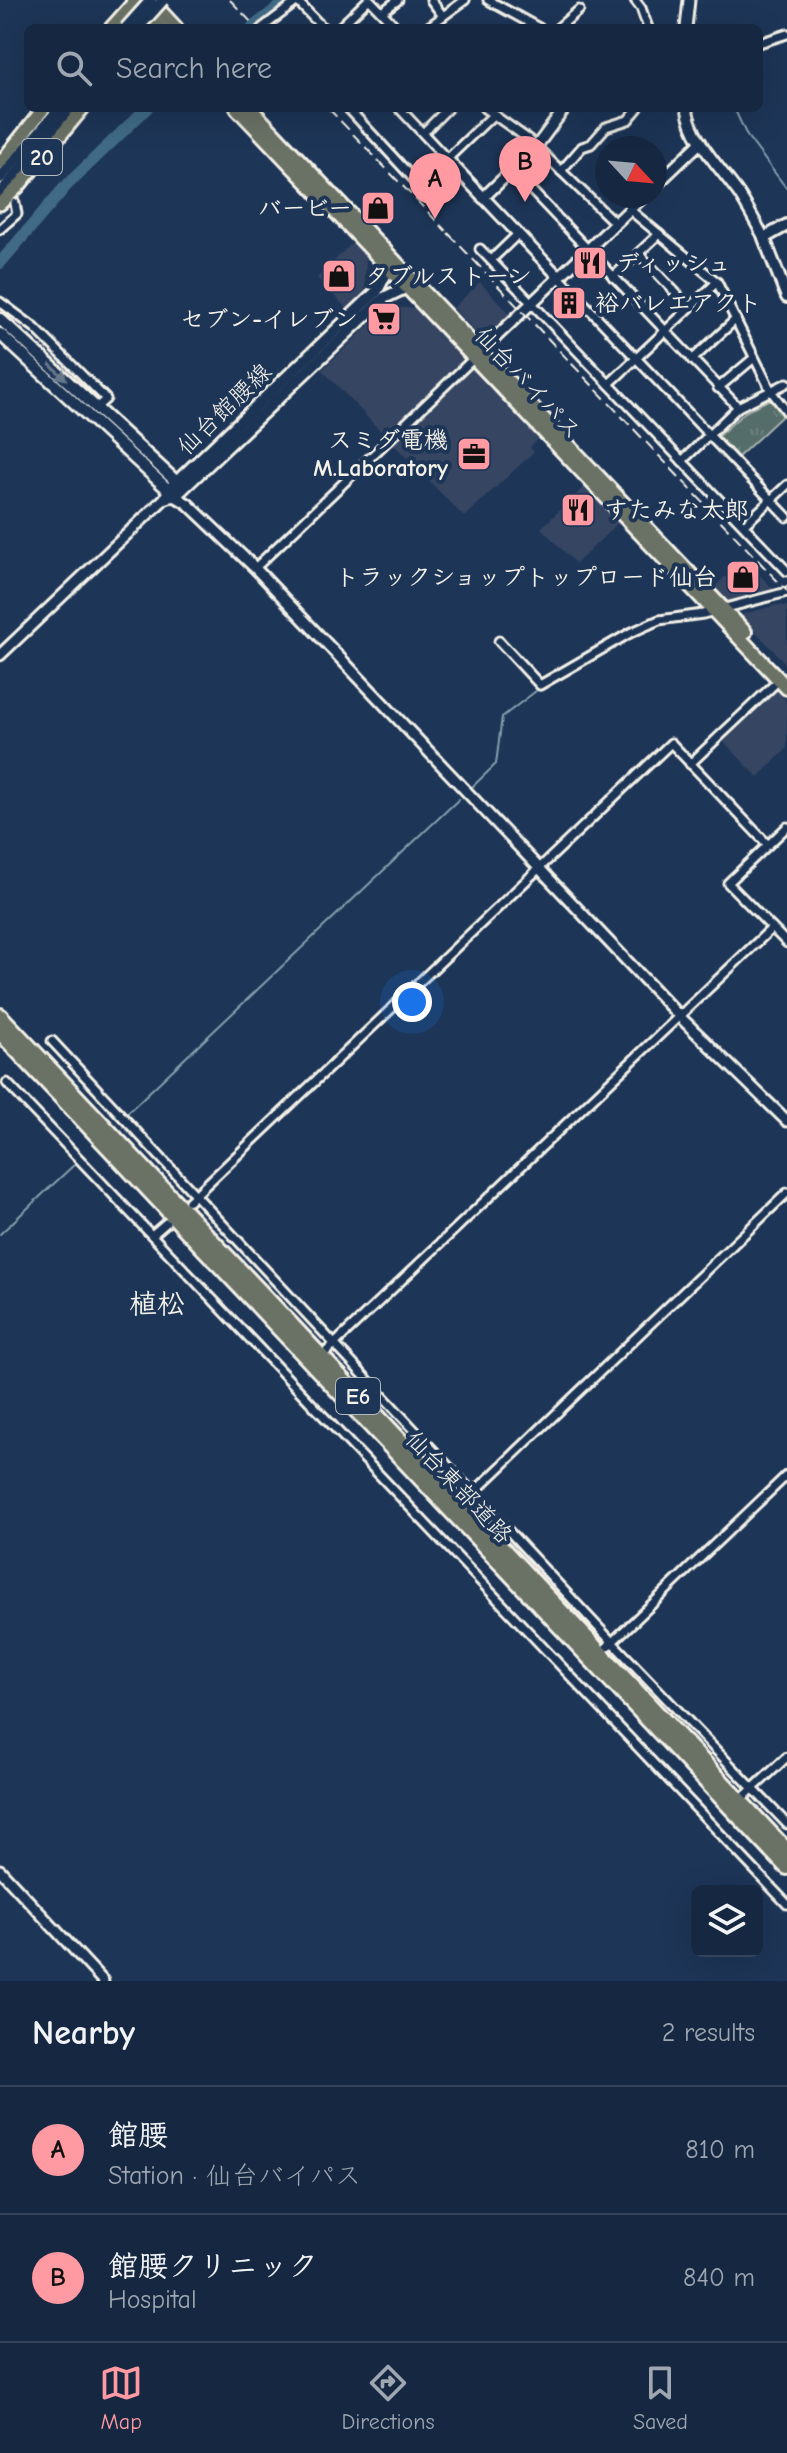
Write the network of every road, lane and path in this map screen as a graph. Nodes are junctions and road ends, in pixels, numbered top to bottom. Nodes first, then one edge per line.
1 (150, 0) edge
2 (163, 0) edge
3 (369, 0) edge
4 (398, 0) edge
5 (431, 0) edge
6 (465, 0) edge
7 (488, 0) edge
8 (635, 0) edge
9 (689, 0) edge
10 (134, 1) edge
11 (298, 1) edge
12 (579, 10) dead end
13 (382, 12) junction
14 (443, 16) junction
15 (157, 23) edge
16 (114, 24) edge
17 (129, 24) edge
18 (142, 24) edge
19 (270, 24) edge
20 (319, 24) edge
21 (343, 24) edge
22 (393, 24) edge
23 (432, 24) edge
24 (526, 24) edge
25 (563, 24) edge
26 (647, 24) edge
27 (686, 24) edge
28 (787, 34) edge
29 (763, 42) edge
30 (41, 112) edge
31 (57, 112) edge
32 (67, 112) edge
33 (80, 112) edge
34 (241, 112) edge
35 (254, 112) edge
36 (352, 112) edge
37 (403, 112) edge
38 (444, 112) edge
39 (491, 112) edge
40 (562, 112) edge
41 (635, 112) edge
42 (688, 112) edge
43 (494, 114) junction
44 (423, 133) junction
45 (701, 142) junction
46 (536, 147) junction
47 (447, 159) junction
48 (0, 163) edge
49 (512, 170) junction
50 (561, 171) junction
51 (667, 175) edge
52 (0, 178) edge
53 (420, 185) junction
54 (0, 194) edge
55 (483, 198) junction
56 (432, 199) dead end
57 (15, 203) dead end
58 (0, 204) edge
59 (630, 210) joint
60 (615, 223) junction
61 (787, 225) edge
62 (0, 229) edge
63 (518, 234) junction
64 (659, 234) junction
65 (764, 238) junction
66 (480, 249) dead end
67 (587, 251) junction
68 (639, 254) junction
69 (491, 260) junction
70 (391, 263) junction
71 (559, 277) junction
72 (613, 277) junction
73 (717, 282) junction
74 (412, 284) junction
75 (787, 297) edge
76 (532, 303) junction
77 (2, 304) edge
78 (689, 307) junction
79 (0, 319) edge
80 (736, 319) junction
81 (664, 332) junction
82 (0, 334) edge
83 (478, 354) junction
84 (637, 358) junction
85 (754, 358) junction
86 (692, 360) junction
87 (787, 383) edge
88 (609, 384) junction
89 (718, 388) junction
90 (771, 391) junction
91 (738, 407) junction
92 (96, 408) junction
93 (787, 412) edge
94 (710, 435) junction
95 (682, 461) junction
96 (787, 485) edge
97 (173, 491) junction
98 (771, 500) junction
99 (787, 517) edge
100 (744, 525) junction
101 (255, 568) junction
102 (787, 571) edge
103 (787, 592) edge
104 (718, 610) junction
105 (499, 641) dead end
106 (0, 655) edge
107 (784, 682) edge
108 (690, 764) junction
109 (787, 827) edge
110 (768, 845) junction
111 (539, 868) junction
112 (772, 928) junction
113 (787, 943) edge
114 (0, 1016) edge
115 (679, 1016) junction
116 (0, 1032) edge
117 (52, 1041) dead end
118 (7, 1083) dead end
119 (787, 1121) edge
120 (787, 1193) edge
121 (192, 1198) junction
122 (166, 1223) dead end
123 (152, 1235) junction
124 (330, 1348) junction
125 (787, 1475) edge
126 (470, 1496) junction
127 (609, 1645) junction
128 (787, 1757) edge
129 (713, 1780) junction
130 (750, 1792) junction
131 (787, 1824) edge
132 (787, 1843) edge
133 (787, 1851) edge
134 (787, 1867) edge
135 (0, 1870) edge
136 (787, 1875) edge
137 (787, 1904) edge
138 (103, 1981) edge

1 - 15 highway
1 - 17 main road, bridge
2 - 18 main road, bridge
3 - 13 street
3 - 21 street
4 - 13 street
5 - 14 street
6 - 14 street
7 - 24 street
8 - 26 street
9 - 27 street
10 - 15 highway
10 - 16 main road
11 - 19 street
11 - 20 street
12 - 25 street
13 - 22 street
14 - 23 street
28 - 29 street
30 - 48 main road, 20
31 - 52 main road
32 - 54 main road
33 - 58 main road, 20
34 - 70 highway, 仙台バイパス
35 - 70 highway, 仙台バイパス
36 - 53 street
37 - 44 street
38 - 44 street
39 - 43 street
40 - 46 street
41 - 50 street
42 - 45 street
43 - 46 street
43 - 47 street
44 - 47 street
45 - 51 street
45 - 65 street
46 - 49 street
46 - 50 street
47 - 53 street
47 - 55 street
49 - 55 street
49 - 67 street
50 - 60 street
53 - 56 street
55 - 63 street
57 - 62 street
59 - 60 street
59 - 64 street
60 - 67 street
61 - 65 main road
63 - 69 street
63 - 71 street
64 - 68 street
64 - 73 street
65 - 75 main road
66 - 69 street
67 - 71 street
67 - 72 street
68 - 72 street
68 - 78 street
69 - 76 street
70 - 74 highway, 仙台バイパス
70 - 97 main road, 仙台館腰線
71 - 76 street
71 - 84 street
72 - 81 street
73 - 78 street
73 - 80 street
74 - 83 highway, 仙台バイパス
74 - 97 main road, 仙台館腰線
76 - 83 street
76 - 88 street
77 - 92 street
78 - 81 street
79 -> 92 main road, 仙台館腰線
80 - 85 street
80 - 86 street
81 - 84 street
81 - 86 street
82 - 97 main road
83 - 101 street
83 - 104 highway, 仙台バイパス
84 - 88 street
84 - 94 street
85 - 89 street
85 - 90 street
86 - 89 street
87 - 90 street
88 - 95 street
89 - 91 street
90 - 91 street
90 - 93 street
91 - 94 street
92 - 97 main road, 仙台館腰線
94 - 95 street
94 - 98 street
95 - 100 street
96 - 98 street
97 - 101 street
97 - 106 street
98 - 99 street
98 - 100 street
100 - 102 street
101 - 111 street
103 - 104 street
104 - 105 street
104 - 107 highway, 仙台バイパス
107 - 108 street
108 - 110 street
108 - 111 street
109 - 110 street
110 - 112 street
111 - 115 street
111 - 121 street
112 - 113 street
112 - 115 street
114 - 129 highway, 仙台東部道路 / E6
115 - 119 street
115 - 124 street
116 - 129 highway, 仙台東部道路 / E6
117 - 121 street
118 - 123 street
120 - 126 street
121 - 124 street
122 - 123 street
123 - 137 street
124 - 126 street
125 - 127 street
126 - 127 street
127 - 130 street
128 - 130 street
129 - 132 highway
129 - 133 highway, 仙台東部道路 / E6
129 - 134 highway, 仙台東部道路 / E6
129 - 136 highway
130 - 131 street
135 - 138 street

